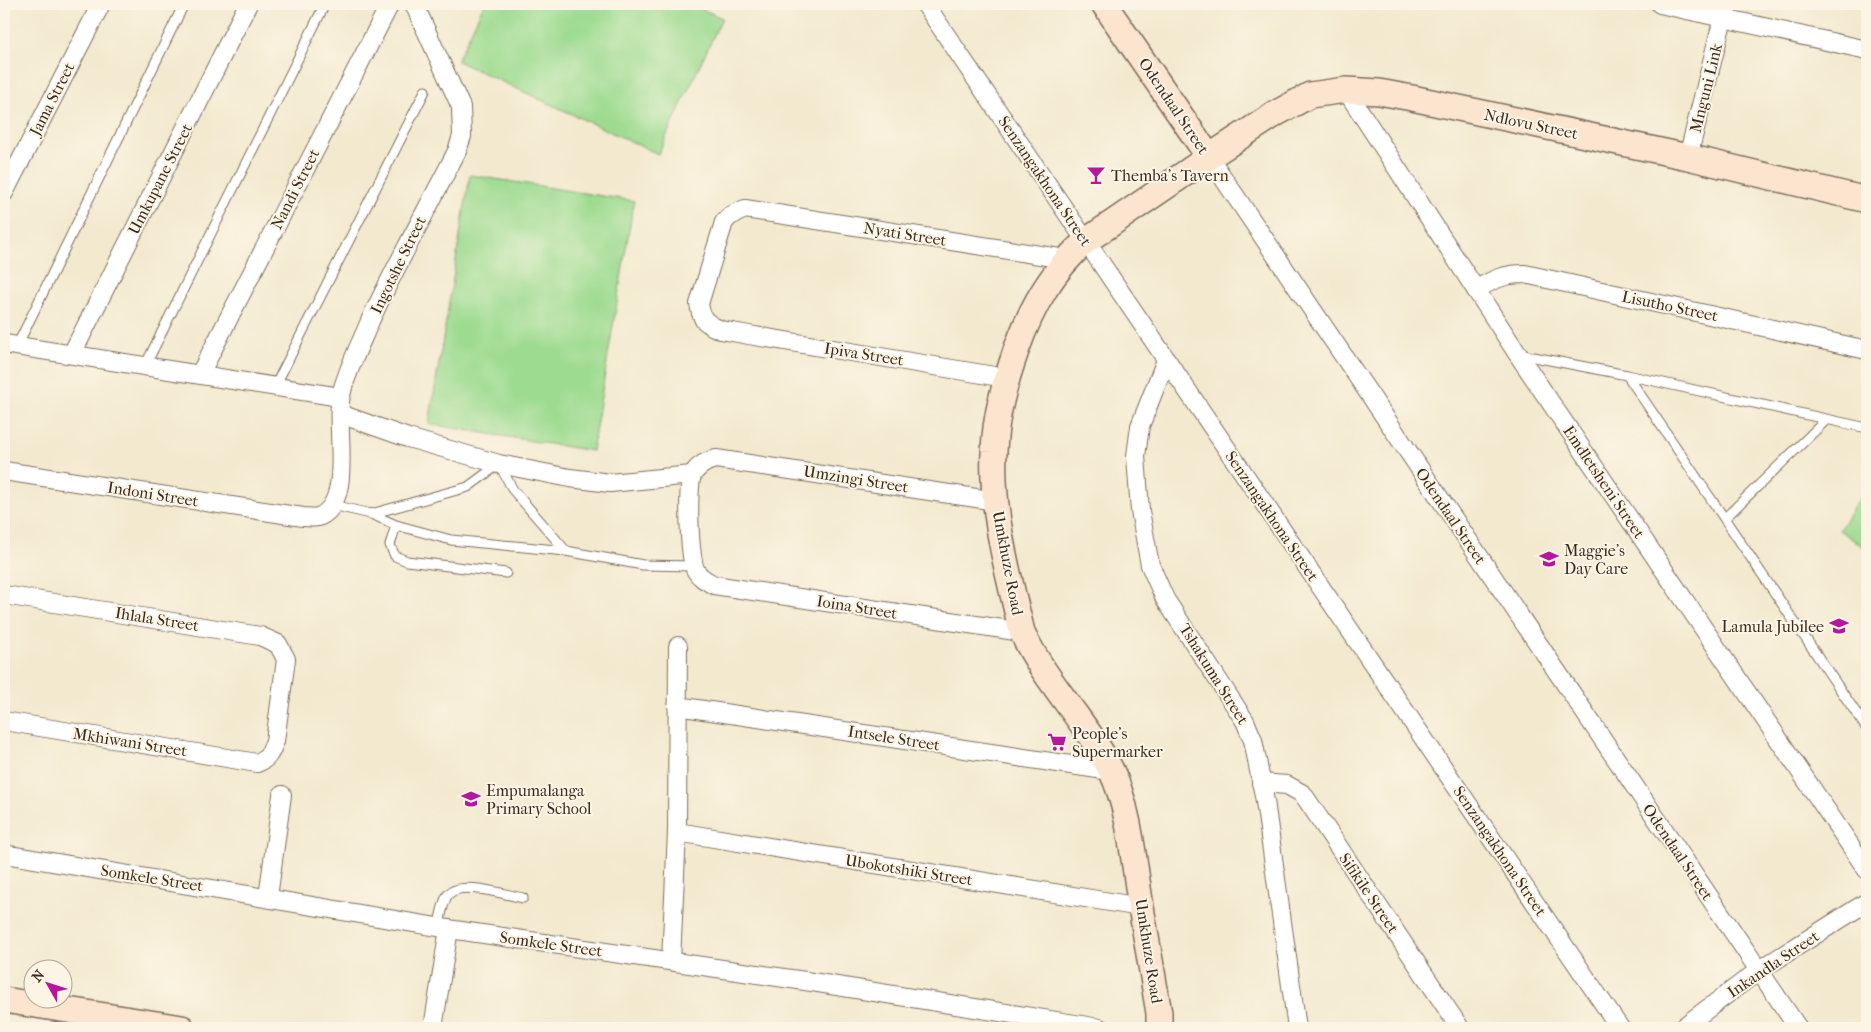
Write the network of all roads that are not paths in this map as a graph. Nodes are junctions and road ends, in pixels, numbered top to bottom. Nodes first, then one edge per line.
1 (101, 4) edge
2 (184, 4) edge
3 (248, 4) edge
4 (325, 4) edge
5 (390, 4) edge
6 (414, 4) edge
7 (925, 4) edge
8 (1104, 4) edge
9 (1660, 4) edge
10 (1723, 18) junction
11 (1867, 50) edge
12 (1346, 90) junction
13 (425, 91) dead end
14 (1209, 157) junction
15 (1688, 157) junction
16 (4, 194) edge
17 (1867, 200) edge
18 (1086, 241) junction
19 (1066, 259) junction
20 (1476, 290) junction
21 (721, 330) joint
22 (10, 345) edge
23 (1867, 350) edge
24 (72, 354) junction
25 (1517, 354) junction
26 (1166, 360) junction
27 (145, 366) junction
28 (200, 374) junction
29 (1628, 375) junction
30 (1006, 378) junction
31 (275, 386) junction
32 (340, 405) junction
33 (1826, 420) junction
34 (1867, 428) edge
35 (499, 464) junction
36 (4, 471) edge
37 (692, 475) junction
38 (996, 502) junction
39 (332, 505) junction
40 (371, 514) junction
41 (1725, 518) junction
42 (396, 525) junction
43 (566, 550) junction
44 (695, 569) junction
45 (506, 573) dead end
46 (4, 595) edge
47 (1022, 632) junction
48 (678, 646) dead end
49 (677, 706) junction
50 (4, 721) edge
51 (1867, 729) edge
52 (257, 763) joint
53 (1111, 771) junction
54 (1261, 784) junction
55 (282, 795) dead end
56 (677, 832) junction
57 (4, 854) edge
58 (1867, 870) edge
59 (268, 898) junction
60 (523, 898) dead end
61 (1867, 902) edge
62 (1141, 907) junction
63 (443, 928) junction
64 (671, 961) junction
65 (1758, 971) junction
66 (4, 1000) edge
67 (182, 1028) edge
68 (433, 1028) edge
69 (1100, 1028) edge
70 (1159, 1028) edge
71 (1296, 1028) edge
72 (1460, 1028) edge
73 (1620, 1028) edge
74 (1682, 1028) edge
75 (1798, 1028) edge

1 - 16 street, Jama Street
2 - 22 lane
3 - 24 street, Umkupane Street
4 - 27 lane
5 - 28 street, Nandi Street
6 - 32 street, Ingotshe Street
7 - 18 street, Senzangakhona Street
8 - 14 street, Odendaal Street
9 - 10 street
10 - 11 street
10 - 15 street, Mnguni Link
12 - 14 street, Ndlovu Street
12 - 15 street, Ndlovu Street
12 - 20 street, Emdletsheni Street
13 - 31 lane
14 - 18 street, Umkhuze Road
14 - 65 street, Odendaal Street
15 - 17 street, Ndlovu Street
18 - 19 street, Umkhuze Road
18 - 26 street, Senzangakhona Street
19 - 21 street, Nyati Street
19 - 30 street, Umkhuze Road
20 - 23 street, Lisutho Street
20 - 25 street, Emdletsheni Street
21 - 30 street, Ipiva Street
22 - 24 street
24 - 27 street
25 - 29 lane
25 - 58 street, Emdletsheni Street
26 - 54 street, Tshakuma Street
26 - 73 street, Senzangakhona Street
27 - 28 street
28 - 31 street
29 - 33 lane
29 - 41 lane
30 - 38 street, Umkhuze Road
31 - 32 street
32 - 35 street
32 - 39 street, Ingotshe Street
33 - 34 lane
33 - 41 lane
35 - 37 street
35 - 40 lane
35 - 43 lane
36 - 39 street, Indoni Street
37 - 38 street, Umzingi Street
37 - 44 street
38 - 47 street, Umkhuze Road
39 - 40 lane
40 - 42 lane
41 - 51 lane
42 - 43 lane
42 - 45 lane
43 - 44 lane
44 - 47 street, Ioina Street
46 - 52 street, Ihlala Street
47 - 53 street, Umkhuze Road
48 - 49 street
49 - 53 street, Intsele Street
49 - 56 street
50 - 52 street, Mkhiwani Street
53 - 62 street, Umkhuze Road
54 - 71 street, Tshakuma Street
54 - 72 street, Sifikile Street
55 - 59 street
56 - 62 street, Ubokotshiki Street
56 - 64 street
57 - 59 street, Somkele Street
59 - 63 street, Somkele Street
60 - 63 lane
61 - 65 street, Inkandla Street
62 - 70 street, Umkhuze Road
63 - 64 street, Somkele Street
63 - 68 street
64 - 69 street, Somkele Street
65 - 74 street, Inkandla Street
65 - 75 street, Odendaal Street
66 - 67 street

